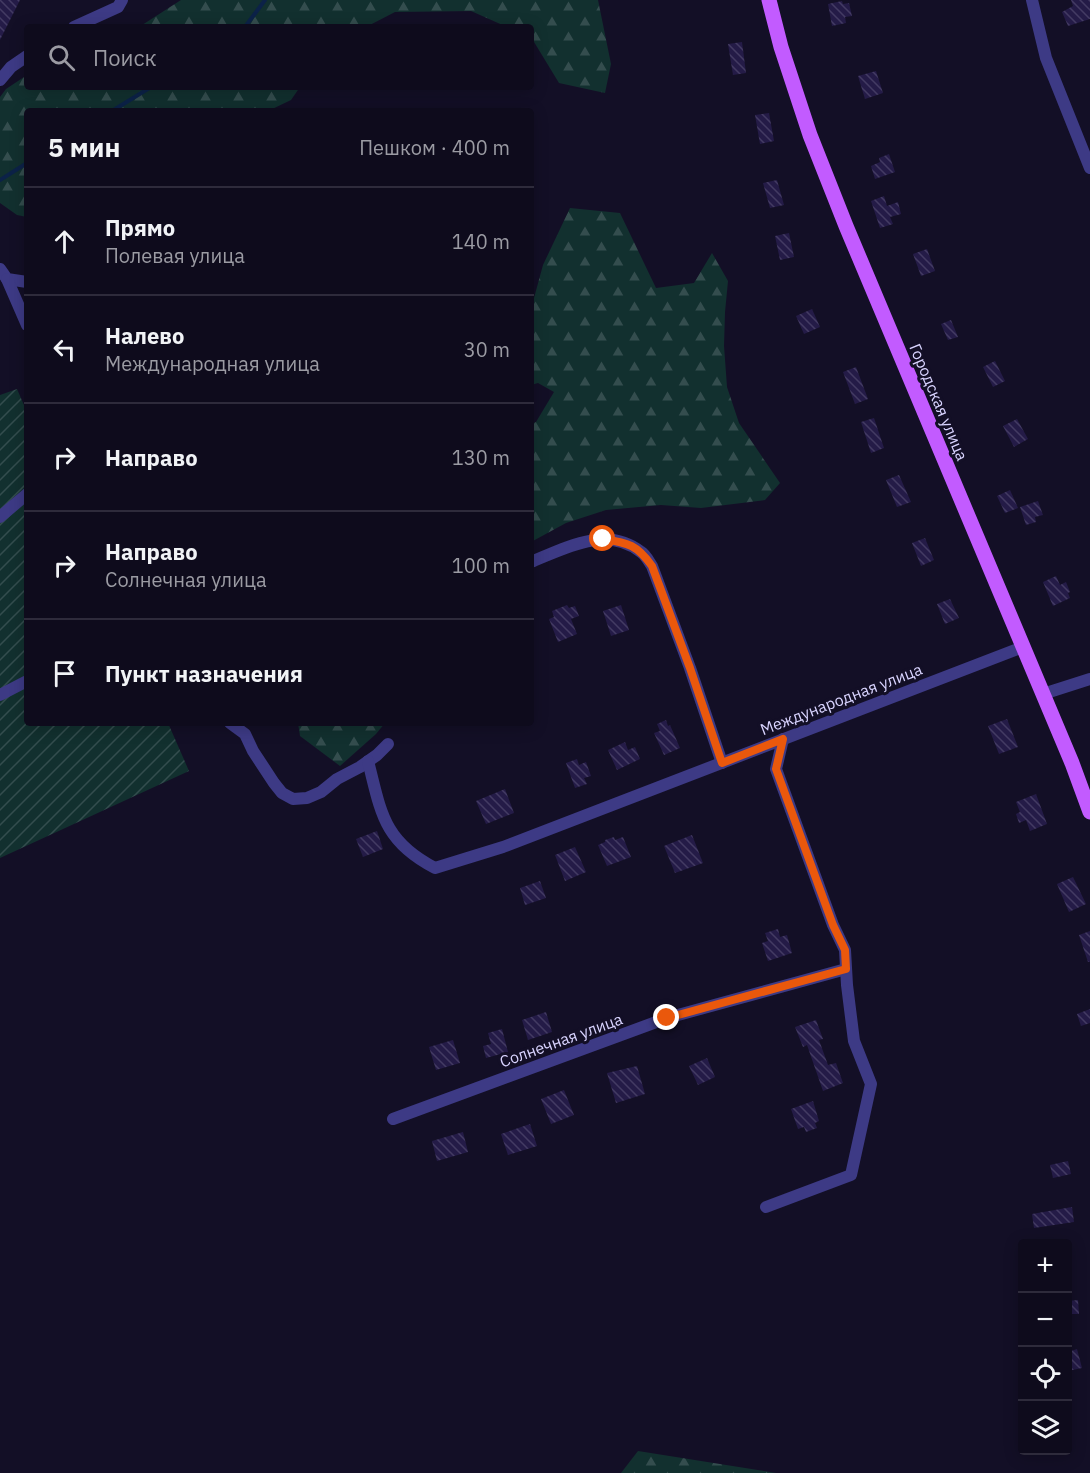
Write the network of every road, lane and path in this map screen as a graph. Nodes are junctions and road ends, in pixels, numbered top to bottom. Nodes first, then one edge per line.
1 (122, 0) edge
2 (769, 0) edge
3 (1032, 0) edge
4 (81, 24) edge
5 (24, 58) edge
6 (0, 80) edge
7 (1090, 168) edge
8 (3, 274) edge
9 (24, 281) edge
10 (24, 319) edge
11 (24, 497) edge
12 (0, 517) edge
13 (534, 561) edge
14 (1023, 647) junction
15 (1090, 679) edge
16 (24, 683) edge
17 (1043, 694) junction
18 (0, 695) edge
19 (245, 728) edge
20 (783, 739) junction
21 (388, 744) dead end
22 (368, 761) junction
23 (722, 763) junction
24 (1090, 812) edge
25 (846, 969) junction
26 (393, 1119) dead end
27 (766, 1208) dead end

1 - 4 street
2 - 14 main road, Городская улица
3 - 7 street
5 - 6 street
8 - 9 street
8 - 10 street
11 - 12 street
13 - 23 street
14 - 17 main road, Городская улица
14 - 20 street, Международная улица
15 - 17 street
16 - 18 street
17 - 24 main road, Городская улица
19 - 22 street
20 - 23 street, Международная улица
20 - 25 street
21 - 22 street
22 - 23 street, Международная улица
25 - 26 street, Солнечная улица
25 - 27 street

